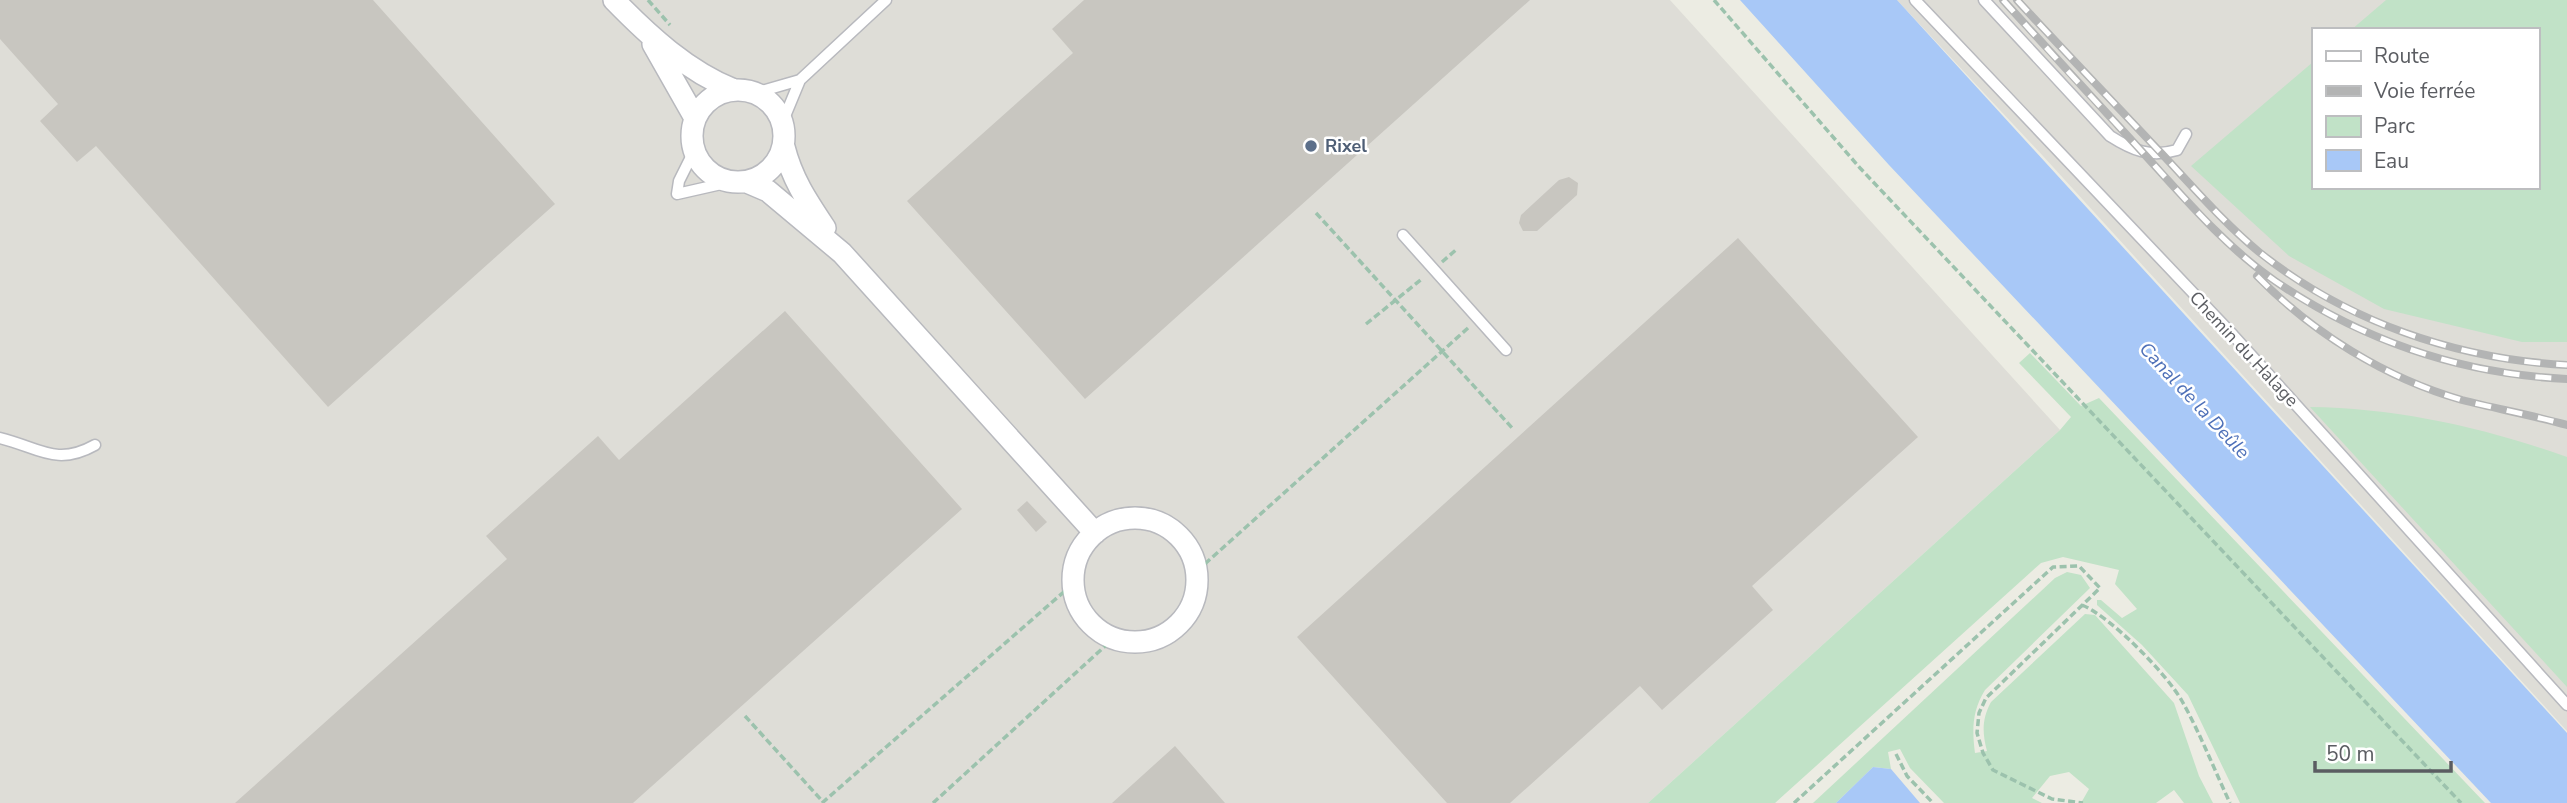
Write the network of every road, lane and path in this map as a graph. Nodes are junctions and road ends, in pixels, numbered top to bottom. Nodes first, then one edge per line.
1 (614, 0) edge
2 (648, 0) edge
3 (886, 0) edge
4 (1714, 0) edge
5 (1915, 0) edge
6 (1984, 0) edge
7 (674, 29) dead end
8 (647, 33) junction
9 (800, 80) junction
10 (744, 91) junction
11 (695, 118) junction
12 (783, 121) junction
13 (2186, 134) dead end
14 (784, 147) junction
15 (694, 150) junction
16 (738, 182) junction
17 (1315, 213) dead end
18 (1403, 235) dead end
19 (1457, 250) dead end
20 (842, 253) junction
21 (1433, 269) junction
22 (1395, 300) junction
23 (1478, 319) junction
24 (1366, 324) dead end
25 (1506, 350) dead end
26 (1442, 351) junction
27 (1514, 430) dead end
28 (0, 438) edge
29 (95, 444) dead end
30 (1095, 533) junction
31 (1197, 571) junction
32 (1074, 583) junction
33 (2082, 605) junction
34 (1115, 637) junction
35 (2567, 705) edge
36 (745, 716) dead end
37 (1896, 754) dead end
38 (823, 803) edge
39 (933, 803) edge
40 (1794, 803) edge
41 (1933, 803) edge
42 (2083, 803) edge
43 (2230, 803) edge
44 (2460, 803) edge

1 - 8 street
2 - 7 path
3 - 9 lane
4 - 44 path
5 - 35 lane, Chemin du Halage
6 - 13 lane
8 - 10 street
8 - 11 street
9 - 10 lane
9 - 12 lane
10 - 11 street
10 - 12 street
11 - 15 street
12 - 14 street
14 - 16 street
14 - 20 street
15 - 16 street
15 - 16 lane
16 - 20 street
17 - 22 path
18 - 21 lane
19 - 21 path
20 - 30 street
21 - 22 path
21 - 23 lane
22 - 24 path
22 - 26 path
23 - 25 lane
23 - 26 path
26 - 27 path
26 - 31 path
28 - 29 lane
30 - 31 street
30 - 32 street
31 - 34 street
32 - 34 street
32 - 38 path
33 - 40 path
33 - 42 path
33 - 43 path
34 - 39 path
36 - 38 path
37 - 41 path

